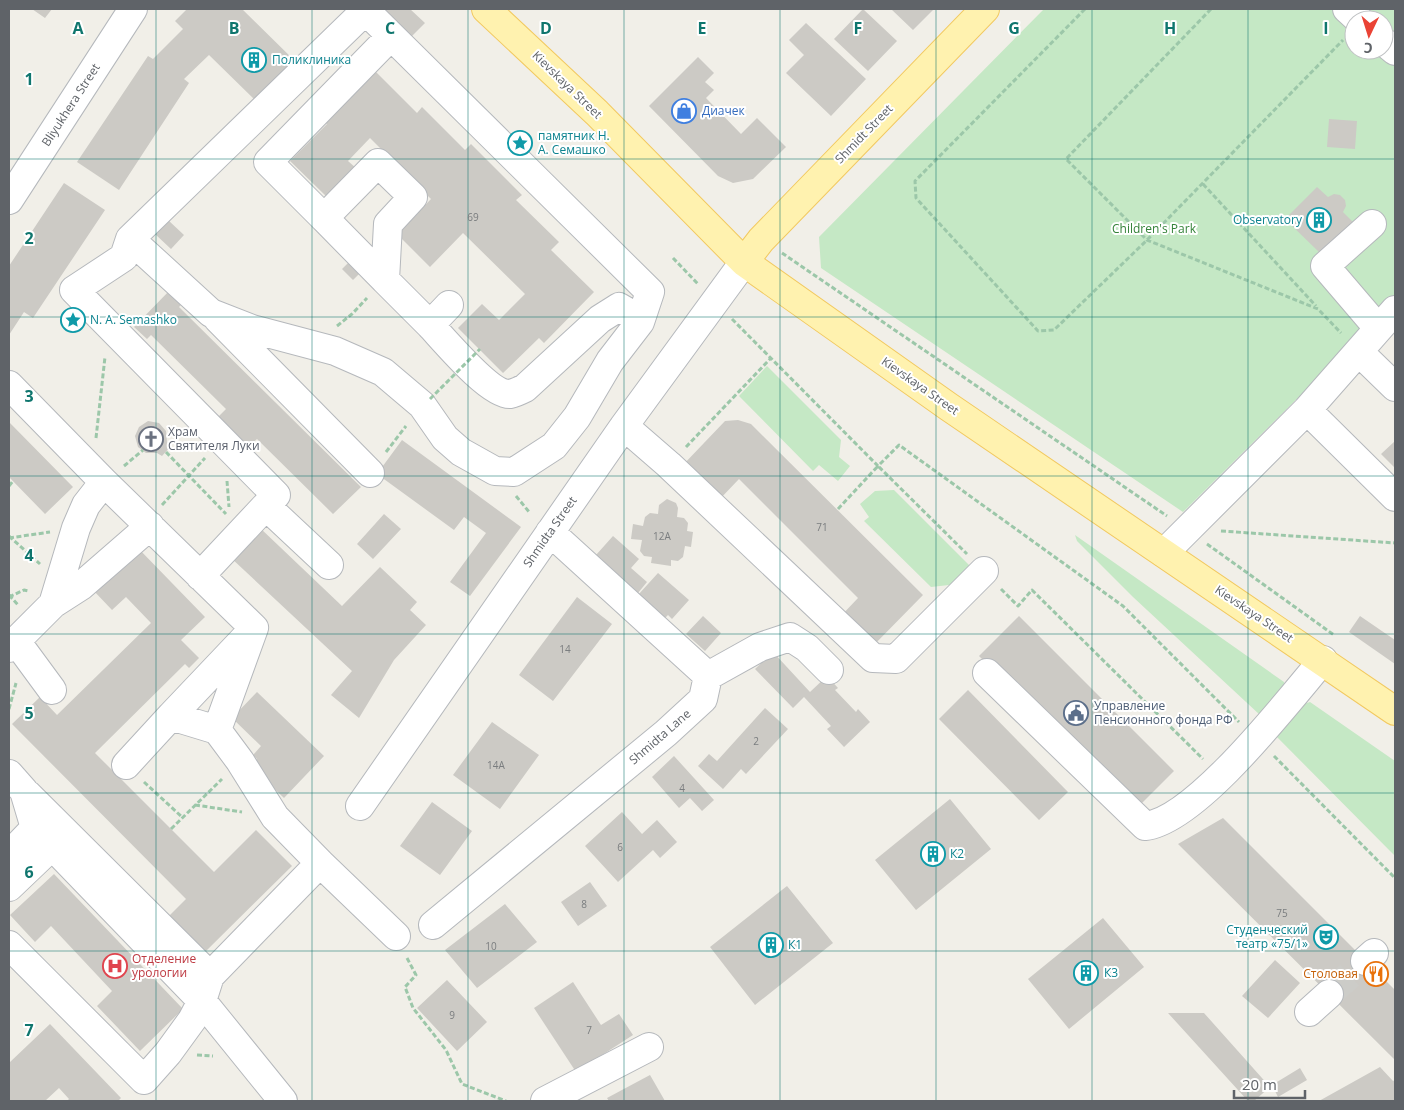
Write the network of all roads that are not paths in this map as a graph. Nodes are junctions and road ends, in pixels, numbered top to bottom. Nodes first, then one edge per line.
1 (134, 9) edge
2 (486, 9) edge
3 (986, 9) edge
4 (366, 10) edge
5 (391, 36) junction
6 (9, 199) edge
7 (324, 218) junction
8 (1372, 224) dead end
9 (130, 239) junction
10 (744, 262) junction
11 (385, 280) junction
12 (449, 305) dead end
13 (211, 313) junction
14 (1387, 319) edge
15 (640, 322) junction
16 (430, 325) junction
17 (1359, 352) junction
18 (9, 385) edge
19 (1395, 387) edge
20 (1307, 410) junction
21 (624, 426) junction
22 (370, 473) road end
23 (104, 482) junction
24 (1395, 496) edge
25 (266, 506) junction
26 (150, 526) junction
27 (550, 532) junction
28 (1164, 553) junction
29 (329, 565) dead end
30 (984, 571) road end
31 (200, 576) junction
32 (57, 593) junction
33 (254, 628) junction
34 (13, 645) edge
35 (1322, 660) junction
36 (829, 670) dead end
37 (987, 673) dead end
38 (708, 676) junction
39 (52, 690) dead end
40 (1395, 711) edge
41 (171, 716) junction
42 (217, 730) junction
43 (126, 765) road end
44 (17, 782) edge
45 (360, 806) dead end
46 (43, 838) junction
47 (9, 855) edge
48 (320, 863) junction
49 (9, 887) edge
50 (433, 924) dead end
51 (396, 936) road end
52 (9, 945) edge
53 (206, 988) junction
54 (1329, 994) tunnel mouth
55 (1308, 1012) dead end
56 (649, 1047) dead end
57 (283, 1101) edge
58 (545, 1101) edge

1 - 6 street, Bliyukhera Street
2 - 10 main road, Kievskaya Street
3 - 10 main road, Shmidt Street
4 - 5 street
4 - 9 street
5 - 7 street
5 - 15 street
7 - 11 street
7 - 11 street
8 - 14 street
9 - 13 street
9 - 25 street
10 - 21 street, Shmidta Street
10 - 28 main road, Kievskaya Street
11 - 16 street
12 - 16 street
13 - 15 street
13 - 22 street
14 - 17 street
15 - 16 street
17 - 19 street
17 - 20 street
18 - 23 street
20 - 24 street
20 - 28 street
21 - 27 street, Shmidta Street
21 - 30 street
23 - 26 street
23 - 32 street
25 - 29 street
25 - 31 street
26 - 31 street
26 - 32 street
27 - 38 street
27 - 45 street, Shmidta Street
28 - 35 main road, Kievskaya Street
31 - 33 street
32 - 34 street
33 - 41 street
33 - 42 street
34 - 39 street
35 - 37 street
35 - 40 main road, Kievskaya Street
36 - 38 street
38 - 50 street, Shmidta Lane
41 - 42 street
41 - 43 street
42 - 48 street
44 - 46 street
44 - 53 street
46 - 47 street
46 - 49 street
46 - 53 street
48 - 51 street
48 - 53 street
52 - 53 street
53 - 57 street
54 - 55 street
56 - 58 street

